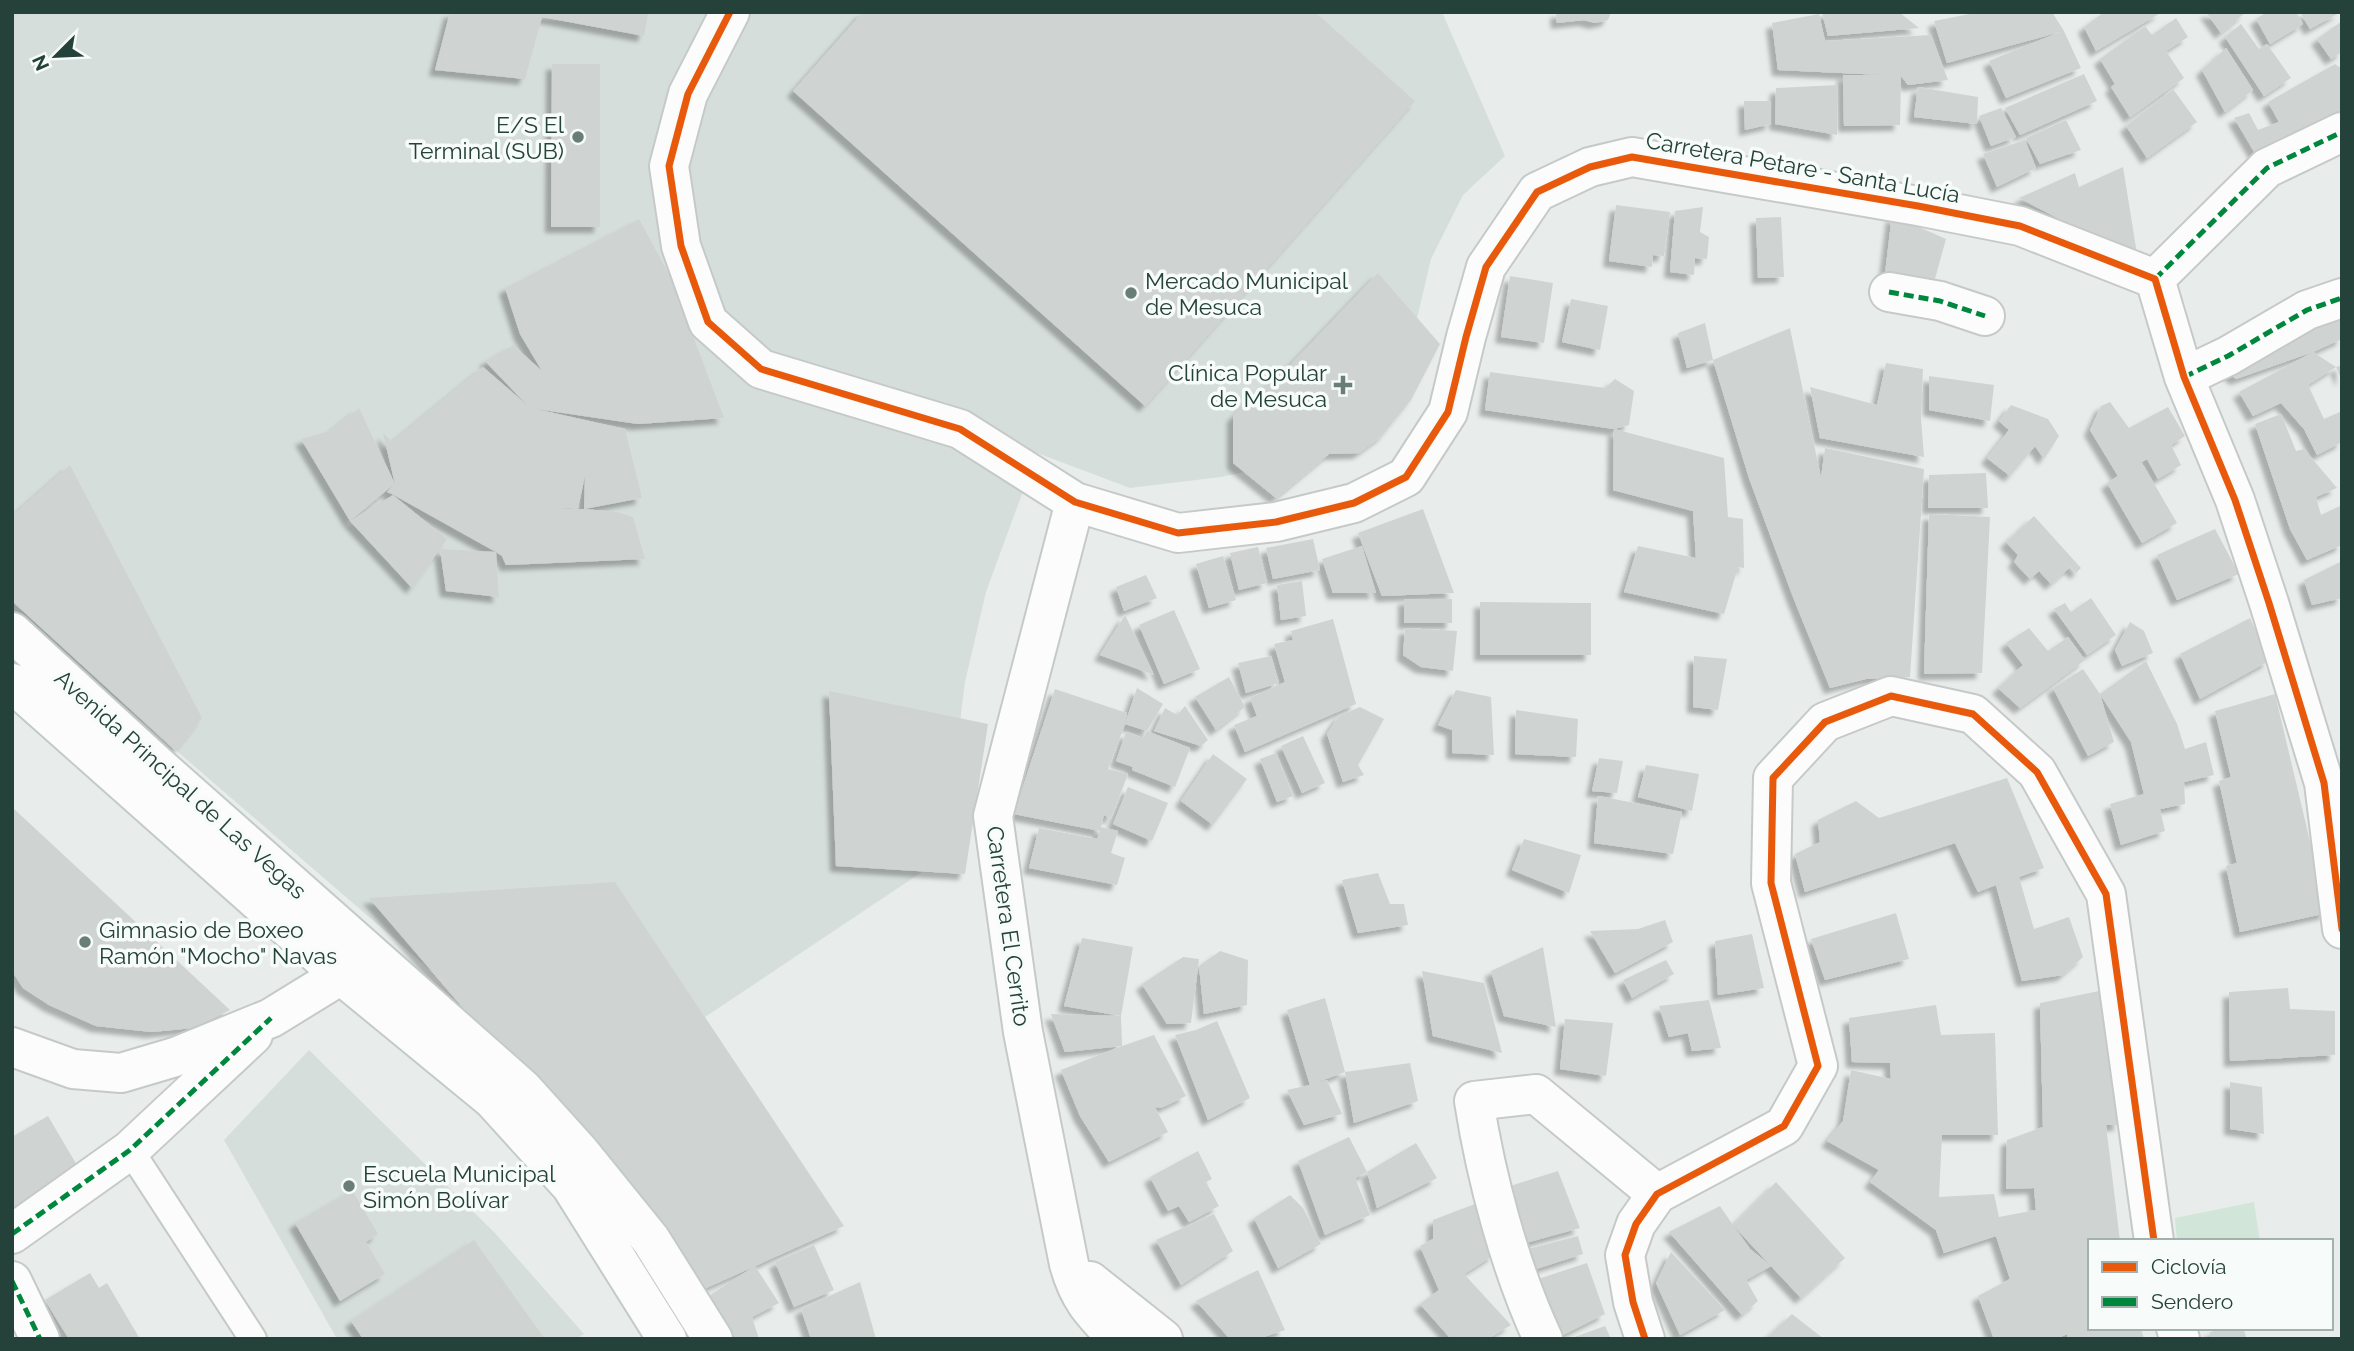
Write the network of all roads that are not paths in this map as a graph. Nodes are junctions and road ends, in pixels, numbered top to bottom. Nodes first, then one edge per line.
1 (730, 12) edge
2 (2342, 132) edge
3 (2155, 279) junction
4 (1889, 292) dead end
5 (2342, 298) edge
6 (1985, 316) dead end
7 (2184, 377) junction
8 (1075, 502) junction
9 (12, 632) edge
10 (15, 692) edge
11 (2342, 929) edge
12 (341, 975) junction
13 (271, 1018) junction
14 (12, 1047) edge
15 (130, 1150) junction
16 (1657, 1194) junction
17 (12, 1234) edge
18 (2154, 1239) edge
19 (1069, 1264) junction
20 (12, 1281) edge
21 (40, 1339) edge
22 (253, 1339) edge
23 (667, 1339) edge
24 (713, 1339) edge
25 (1118, 1339) edge
26 (1163, 1339) edge
27 (1543, 1339) edge
28 (1645, 1339) edge

1 - 8 street, Carretera Petare - Santa Lucía
2 - 3 street
3 - 7 street
3 - 8 street, Carretera Petare - Santa Lucía
4 - 6 street
5 - 7 street
7 - 11 street
8 - 19 street, Carretera El Cerrito
9 - 24 street, Avenida Principal de Las Vegas
10 - 12 street, Avenida Principal de Las Vegas
12 - 13 street
12 - 23 street, Avenida Principal de Las Vegas
13 - 14 street
13 - 15 street
15 - 17 street
15 - 22 lane
16 - 18 street
16 - 27 street
16 - 28 street
19 - 25 street, Carretera El Cerrito
19 - 26 street
20 - 21 street

